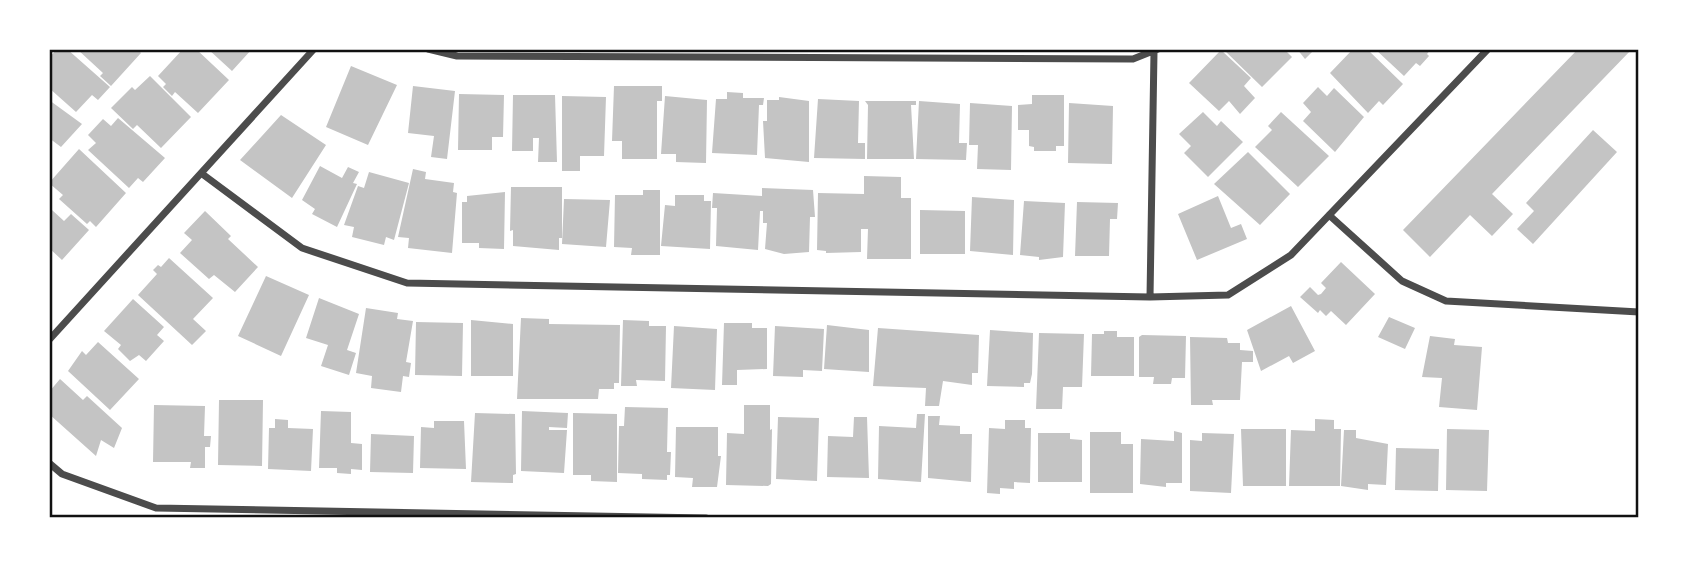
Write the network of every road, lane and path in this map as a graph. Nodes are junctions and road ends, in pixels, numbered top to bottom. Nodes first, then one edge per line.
1 (314, 49) edge
2 (428, 49) edge
3 (1488, 49) edge
4 (1156, 50) edge
5 (201, 173) junction
6 (1329, 215) junction
7 (1150, 298) junction
8 (1639, 312) edge
9 (49, 340) edge
10 (49, 463) edge
11 (706, 518) edge

1 - 5 street
2 - 4 street
3 - 6 street
4 - 7 street
5 - 7 street
5 - 9 street
6 - 7 street
6 - 8 street
10 - 11 street

